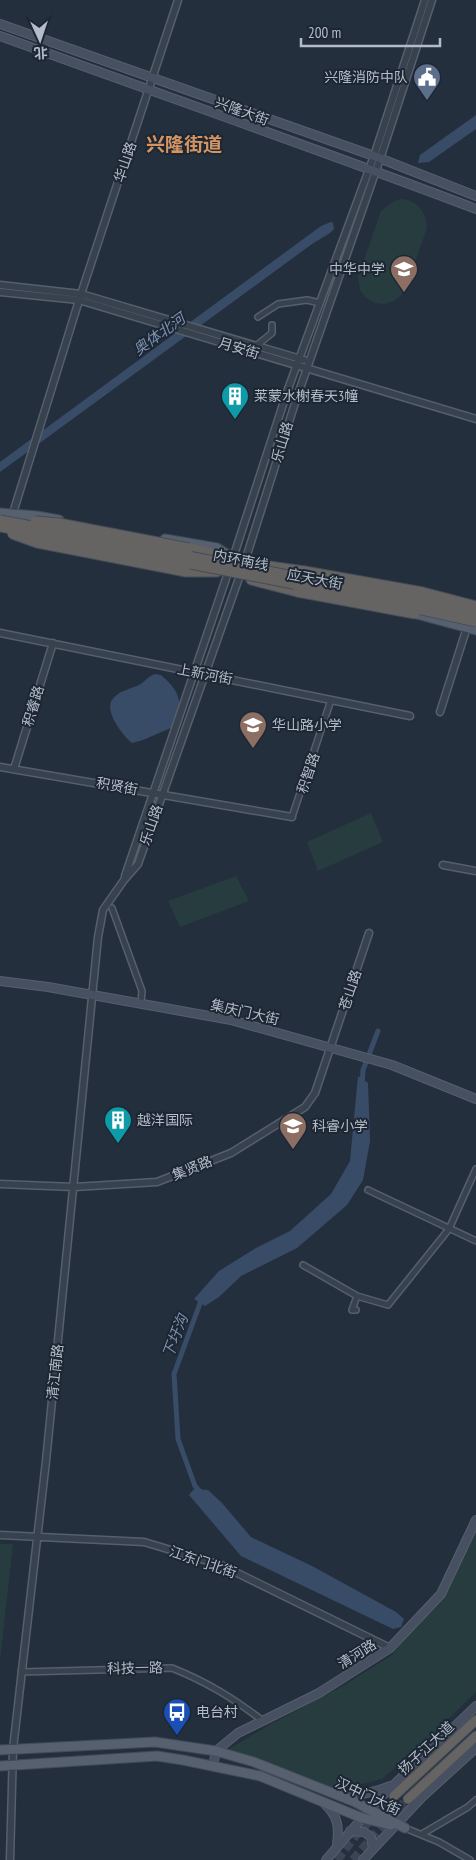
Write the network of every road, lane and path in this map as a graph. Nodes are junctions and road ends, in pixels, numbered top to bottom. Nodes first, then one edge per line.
1 (178, 0) edge
2 (425, 0) edge
3 (432, 0) edge
4 (0, 24) edge
5 (0, 36) edge
6 (152, 79) junction
7 (149, 90) junction
8 (377, 158) junction
9 (372, 169) junction
10 (476, 196) edge
11 (476, 209) edge
12 (0, 285) edge
13 (0, 292) edge
14 (80, 297) junction
15 (320, 303) junction
16 (258, 317) dead end
17 (171, 324) junction
18 (272, 325) dead end
19 (256, 346) junction
20 (298, 362) junction
21 (308, 365) junction
22 (476, 418) edge
23 (14, 513) junction
24 (0, 517) edge
25 (0, 529) edge
26 (234, 558) junction
27 (245, 561) junction
28 (262, 565) junction
29 (222, 574) junction
30 (239, 577) junction
31 (251, 580) junction
32 (476, 608) edge
33 (473, 627) edge
34 (0, 632) edge
35 (53, 643) junction
36 (194, 672) junction
37 (205, 674) junction
38 (331, 700) junction
39 (440, 712) dead end
40 (410, 716) dead end
41 (0, 767) edge
42 (14, 769) junction
43 (152, 792) junction
44 (162, 794) junction
45 (292, 817) joint
46 (443, 865) dead end
47 (476, 871) edge
48 (124, 880) junction
49 (112, 908) dead end
50 (368, 932) dead end
51 (0, 981) edge
52 (92, 994) junction
53 (141, 1002) junction
54 (332, 1047) junction
55 (476, 1100) edge
56 (476, 1169) edge
57 (0, 1184) edge
58 (74, 1187) junction
59 (368, 1190) dead end
60 (449, 1229) junction
61 (476, 1241) edge
62 (303, 1265) dead end
63 (357, 1296) junction
64 (356, 1310) dead end
65 (476, 1520) edge
66 (0, 1536) edge
67 (37, 1537) junction
68 (390, 1648) junction
69 (22, 1672) junction
70 (476, 1706) edge
71 (476, 1720) edge
72 (263, 1721) junction
73 (476, 1736) edge
74 (476, 1748) edge
75 (12, 1749) junction
76 (0, 1750) edge
77 (216, 1751) junction
78 (11, 1765) junction
79 (0, 1766) edge
80 (213, 1766) junction
81 (394, 1784) junction
82 (335, 1795) junction
83 (394, 1796) tunnel mouth
84 (408, 1799) tunnel mouth
85 (320, 1800) junction
86 (476, 1800) edge
87 (370, 1810) junction
88 (362, 1818) junction
89 (395, 1824) junction
90 (405, 1828) joint
91 (350, 1832) junction
92 (422, 1834) junction
93 (337, 1846) junction
94 (373, 1849) junction
95 (10, 1860) edge
96 (326, 1860) edge
97 (363, 1860) edge
98 (470, 1860) edge

1 - 6 street, 华山路
2 - 8 street, 乐山路
3 - 8 street, 乐山路
4 - 6 main road, 兴隆大街
5 - 7 main road, 兴隆大街
6 - 7 street, 华山路
6 - 8 main road, 兴隆大街
7 - 9 main road, 兴隆大街
7 - 14 street, 华山路
8 - 9 street, 乐山路
8 - 10 main road, 兴隆大街
9 - 11 main road, 兴隆大街
9 - 15 street, 乐山路
9 - 21 street, 乐山路
12 - 14 street
13 - 14 street
14 - 17 street
14 - 23 street, 华山路
15 - 16 street
15 - 20 street, 乐山路
17 - 19 street
17 - 20 street, 月安街
18 - 19 street
19 - 20 street
20 - 21 street, 月安街
20 - 26 street, 乐山路
21 - 22 street, 月安街
21 - 27 street, 乐山路
23 - 24 main road, 应天大街
23 - 26 main road, 应天大街
24 - 26 main road, 应天大街
24 - 26 highway, bridge
24 - 32 highway, 内环南线, bridge
25 - 29 main road, 应天大街
25 - 29 highway, bridge
25 - 33 highway, 内环南线, bridge
26 - 27 main road, 应天大街
26 - 29 street, 乐山路
27 - 28 main road, 应天大街
27 - 30 street, 乐山路
28 - 32 main road, 应天大街
28 - 32 highway, bridge
29 - 30 main road, 应天大街
29 - 36 street, 乐山路
30 - 31 main road, 应天大街
30 - 37 street, 乐山路
31 - 33 main road, 应天大街
31 - 33 highway, bridge
32 - 33 street
33 - 39 street
34 - 35 street, 上新河街
35 - 36 street, 上新河街
35 - 42 street, 积睿路
36 - 37 street, 上新河街
36 - 43 street, 乐山路
37 - 38 street, 上新河街
37 - 44 street, 乐山路
38 - 40 street, 上新河街
38 - 45 street, 积智路
41 - 42 street, 积贤街
42 - 43 street, 积贤街
43 - 44 street, 积贤街
43 - 48 street, 乐山路
44 - 45 street, 积贤街
44 - 48 street, 乐山路
46 - 47 street
48 - 52 street, 乐山路
49 - 53 street
50 - 54 street, 苍山路
51 - 52 main road, 集庆门大街
52 - 53 main road, 集庆门大街
52 - 58 street, 清江南路
53 - 54 main road, 集庆门大街
54 - 55 main road, 集庆门大街
54 - 58 street, 集贤路
56 - 60 street
57 - 58 street, 集贤路
58 - 67 street, 清江南路
59 - 60 street
60 - 61 street
60 - 63 street
62 - 63 street
63 - 64 street
65 - 68 main road, 清河路
66 - 67 street, 江东门北街
67 - 68 street, 江东门北街
67 - 69 street, 清江南路
68 - 72 main road, 清河路
69 - 72 street, 科技一路
69 - 75 street, 清江南路
70 - 81 main road
71 - 83 highway, 扬子江大道
72 - 77 main road, 清河路
73 - 84 highway, 扬子江大道
74 - 89 main road
75 - 76 main road, 汉中门大街
75 - 77 main road, 汉中门大街
75 - 78 street, 清江南路
77 - 80 main road
77 - 82 main road, 汉中门大街
78 - 79 main road, 汉中门大街
78 - 80 main road, 汉中门大街
78 - 95 street, 清江南路
80 - 85 main road, 汉中门大街
81 - 82 main road
81 - 87 main road
82 - 87 main road, 汉中门大街
85 - 88 main road, 汉中门大街
85 - 93 main road
86 - 92 street
87 - 88 main road
87 - 89 main road, 汉中门大街
88 - 89 main road, 汉中门大街
88 - 91 main road
89 - 90 main road, 汉中门大街
89 - 94 main road
90 - 92 street
91 - 93 main road
91 - 94 main road
92 - 98 street
93 - 96 main road
94 - 97 main road

